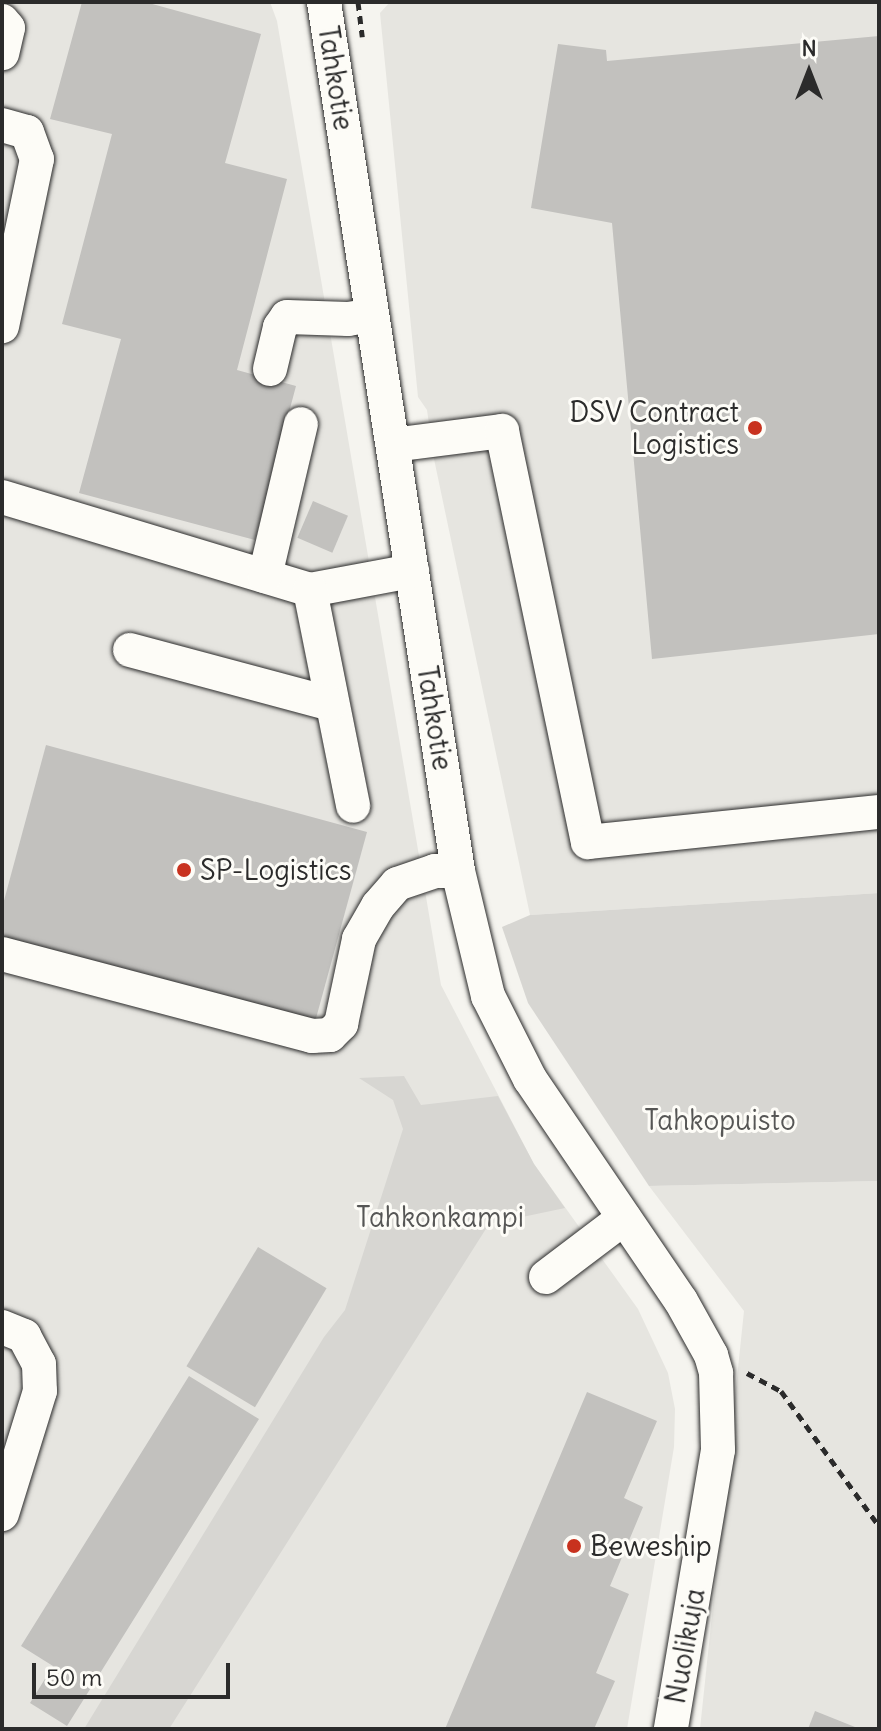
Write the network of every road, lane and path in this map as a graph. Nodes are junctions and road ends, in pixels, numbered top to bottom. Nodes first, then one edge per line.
1 (324, 2) edge
2 (358, 2) edge
3 (2, 21) edge
4 (364, 49) dead end
5 (2, 53) edge
6 (2, 125) edge
7 (372, 315) junction
8 (2, 326) edge
9 (270, 369) dead end
10 (301, 424) dead end
11 (393, 445) junction
12 (2, 497) edge
13 (412, 571) junction
14 (265, 576) junction
15 (310, 590) junction
16 (130, 650) dead end
17 (331, 704) junction
18 (353, 806) dead end
19 (879, 812) edge
20 (458, 871) junction
21 (2, 954) edge
22 (624, 1218) junction
23 (546, 1277) dead end
24 (2, 1327) edge
25 (738, 1373) junction
26 (2, 1514) edge
27 (879, 1526) edge
28 (671, 1729) edge

1 - 7 street, Tahkotie
2 - 4 path
3 - 5 street
6 - 8 street
7 - 9 street
7 - 11 street, Tahkotie
10 - 14 street
11 - 13 street, Tahkotie
11 - 19 street
12 - 14 street
13 - 15 street
13 - 20 street, Tahkotie
14 - 15 street
15 - 17 street
16 - 17 street
17 - 18 street
20 - 21 street
20 - 22 street, Tahkotie
22 - 23 street
22 - 25 street, Tahkotie
24 - 26 street
25 - 27 path
25 - 28 street, Nuolikuja

